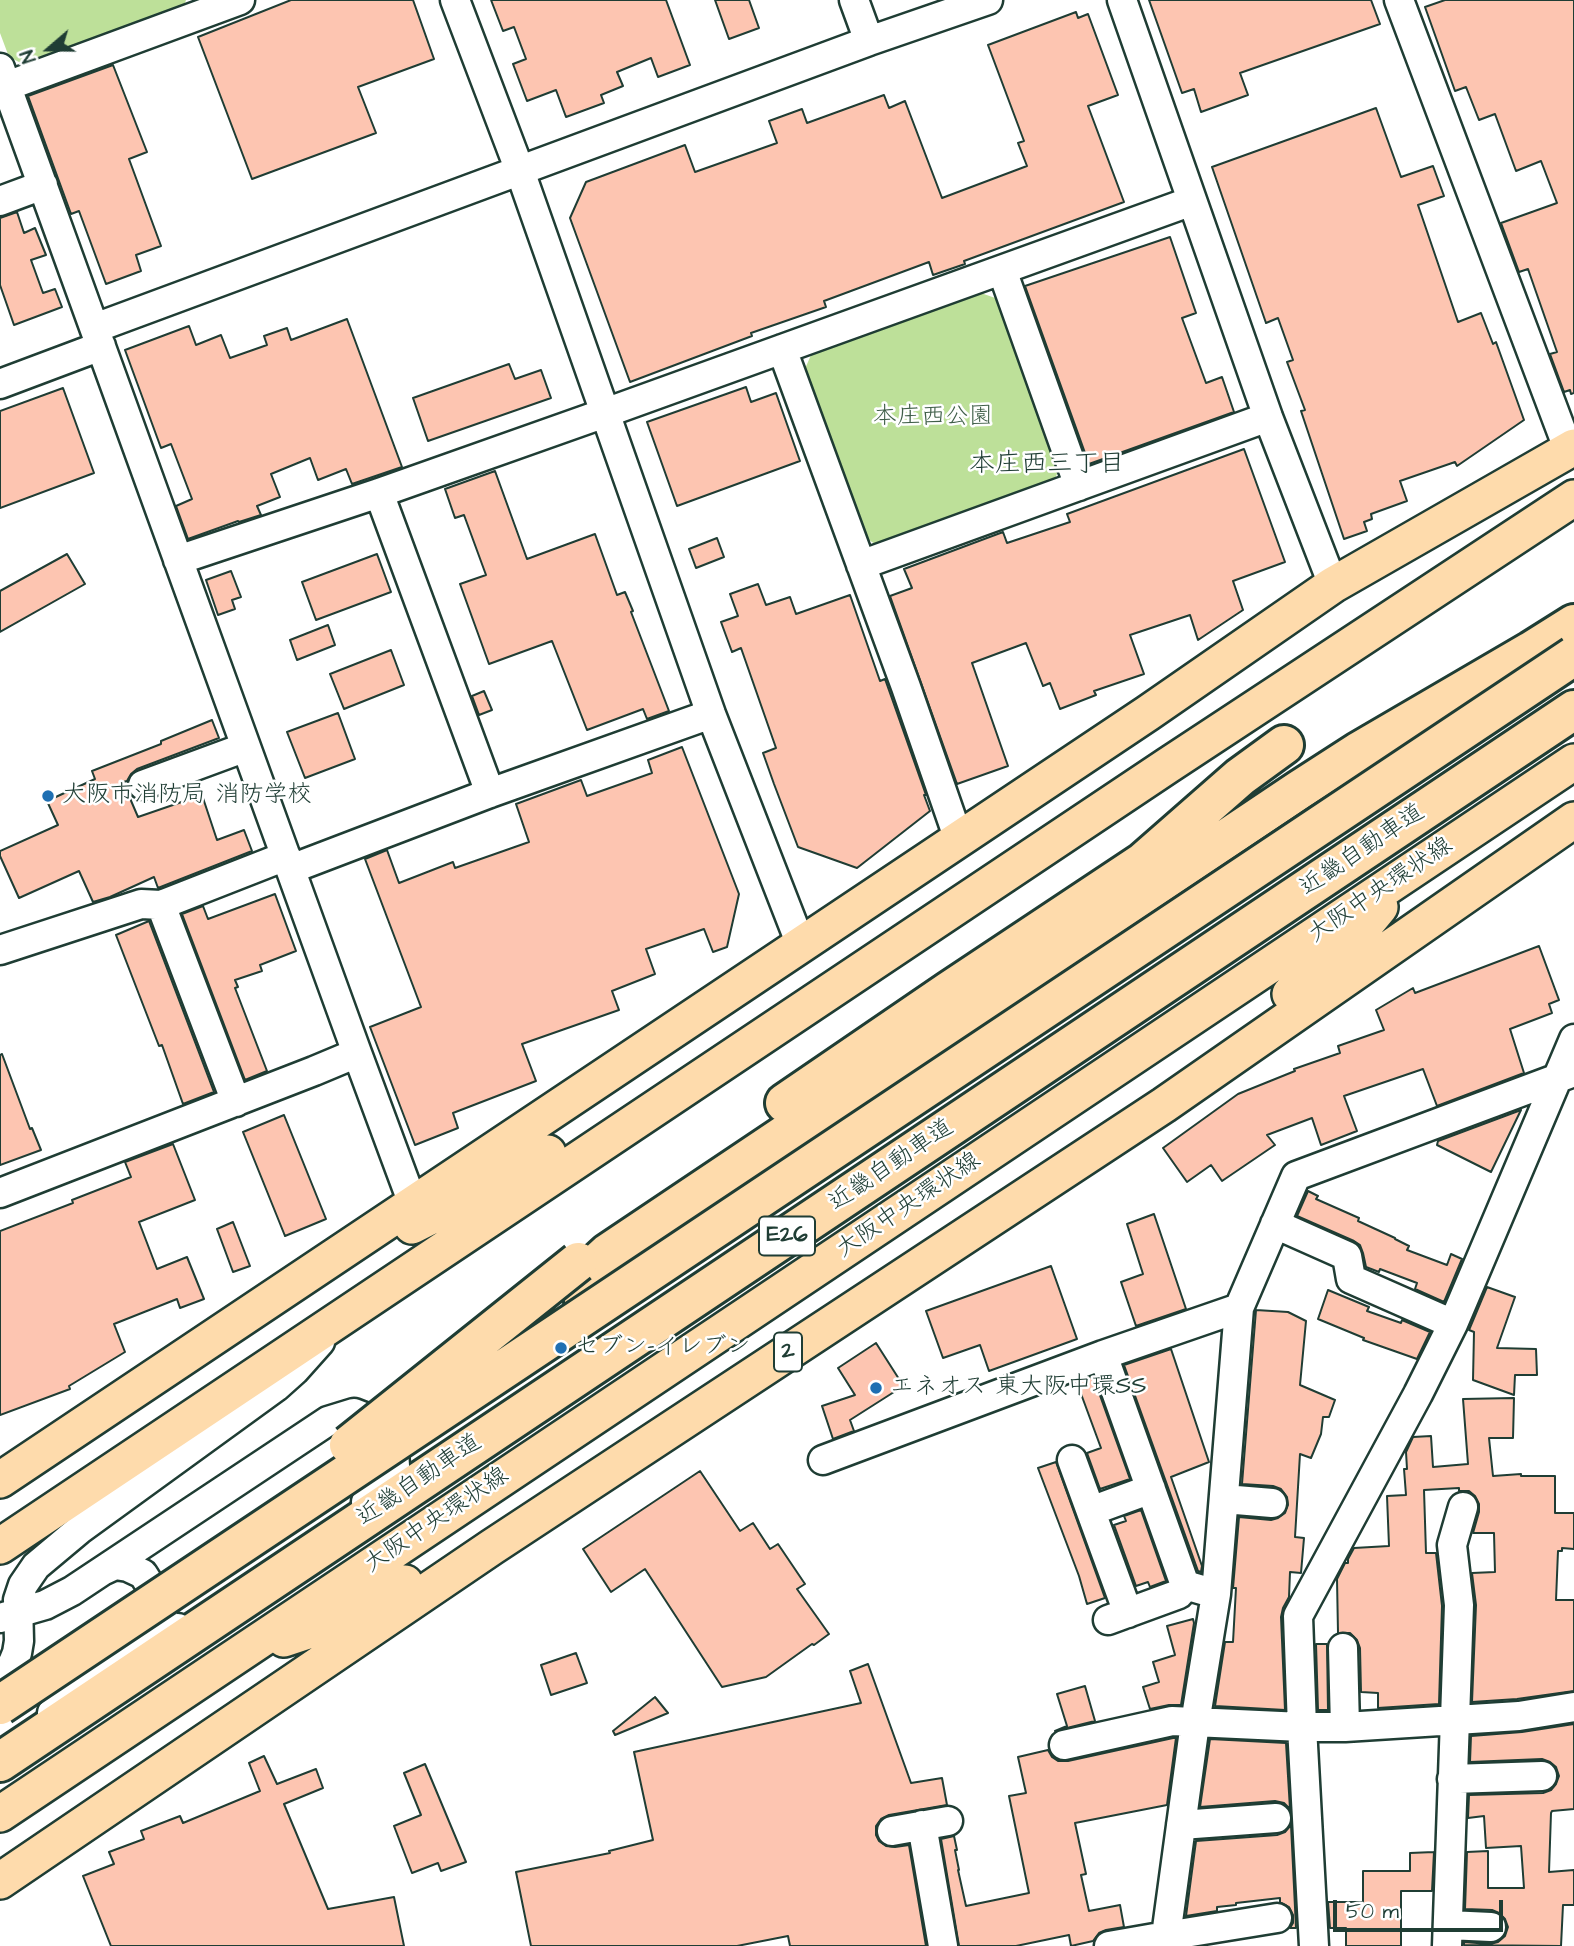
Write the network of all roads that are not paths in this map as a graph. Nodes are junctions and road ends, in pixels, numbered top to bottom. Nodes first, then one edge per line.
1 (240, 0) edge
2 (455, 0) edge
3 (854, 0) edge
4 (988, 0) edge
5 (1122, 0) edge
6 (1399, 0) edge
7 (207, 6) edge
8 (869, 41) junction
9 (3, 77) edge
10 (520, 171) junction
11 (43, 185) junction
12 (0, 201) edge
13 (1192, 201) junction
14 (1002, 270) junction
15 (98, 337) junction
16 (782, 349) junction
17 (0, 384) edge
18 (605, 413) junction
19 (1268, 417) junction
20 (1571, 449) edge
21 (1079, 486) junction
22 (379, 493) junction
23 (1574, 498) edge
24 (178, 560) junction
25 (861, 565) junction
26 (1333, 585) junction
27 (1574, 624) edge
28 (1574, 656) edge
29 (1574, 710) edge
30 (711, 714) junction
31 (1284, 745) dead end
32 (246, 747) junction
33 (1574, 762) edge
34 (143, 785) dead end
35 (490, 793) junction
36 (1574, 820) edge
37 (958, 840) junction
38 (288, 862) junction
39 (1407, 874) junction
40 (161, 905) junction
41 (801, 945) junction
42 (0, 950) edge
43 (763, 1036) junction
44 (1574, 1039) edge
45 (357, 1052) junction
46 (1565, 1075) edge
47 (236, 1102) junction
48 (1164, 1105) junction
49 (3, 1185) edge
50 (413, 1204) junction
51 (1275, 1224) junction
52 (308, 1274) junction
53 (1239, 1308) junction
54 (586, 1313) dead end
55 (337, 1321) junction
56 (1453, 1324) junction
57 (1103, 1355) junction
58 (114, 1404) junction
59 (823, 1460) dead end
60 (1072, 1460) dead end
61 (0, 1480) edge
62 (1151, 1489) junction
63 (1224, 1499) junction
64 (0, 1500) edge
65 (1272, 1503) dead end
66 (1463, 1507) dead end
67 (1091, 1511) junction
68 (0, 1546) edge
69 (492, 1547) junction
70 (102, 1571) junction
71 (1185, 1585) junction
72 (1216, 1594) junction
73 (9, 1616) edge
74 (96, 1642) junction
75 (148, 1642) junction
76 (1343, 1648) dead end
77 (236, 1655) junction
78 (0, 1675) edge
79 (0, 1705) edge
80 (1574, 1707) edge
81 (1454, 1721) junction
82 (1195, 1723) junction
83 (1302, 1727) junction
84 (1345, 1727) junction
85 (1064, 1745) dead end
86 (0, 1749) edge
87 (0, 1762) edge
88 (1542, 1776) dead end
89 (1452, 1779) junction
90 (0, 1814) edge
91 (1276, 1818) dead end
92 (1181, 1825) junction
93 (892, 1831) dead end
94 (0, 1881) edge
95 (1277, 1918) dead end
96 (1490, 1927) dead end
97 (1166, 1936) junction
98 (1448, 1936) edge
99 (943, 1946) edge
100 (1109, 1946) edge
101 (1314, 1946) edge

1 - 7 street
2 - 10 street
3 - 8 street
4 - 8 street
5 - 13 street
6 - 20 street
7 - 9 street
8 - 10 street
9 - 11 street
10 - 15 street
10 - 18 street
11 - 12 street
11 - 15 street
13 - 14 street
13 - 19 street
14 - 16 street
14 - 21 street
15 - 17 street
15 - 24 street
16 - 18 street
16 - 25 street
18 - 22 street
18 - 30 street
19 - 21 street
19 - 26 street
20 - 26 main road
21 - 25 street
22 - 24 street
22 - 35 street
23 - 43 main road
24 - 32 street
25 - 37 street
26 - 37 main road
27 - 54 highway
28 - 74 highway, 近畿自動車道 / E26, bridge
29 - 87 highway, 近畿自動車道 / E26
30 - 35 street
30 - 41 street
31 - 74 highway, bridge
32 - 34 street
32 - 38 street
33 - 39 main road, 大阪中央環状線 / 2
35 - 38 street
36 - 48 main road, 2
37 - 41 main road
38 - 40 street
38 - 45 street
39 - 48 main road
39 - 77 main road, 大阪中央環状線 / 2
40 - 42 street
40 - 47 street
41 - 50 main road
43 - 52 main road
43 - 55 main road
44 - 46 street
45 - 47 street
45 - 50 street
46 - 51 street
46 - 56 street
47 - 49 street
48 - 69 main road, 2
50 - 52 main road
51 - 53 street
51 - 56 street
52 - 58 main road
53 - 57 street
53 - 63 street
55 - 68 main road
55 - 73 street
56 - 83 street
57 - 59 street
57 - 62 street
58 - 61 main road
58 - 64 main road
60 - 67 street
62 - 67 street
62 - 71 street
63 - 65 street
63 - 72 street
66 - 81 street
67 - 71 street
69 - 77 main road
69 - 94 main road, 2
70 - 73 street
70 - 75 street
70 - 75 street
71 - 72 street
72 - 82 street
73 - 78 street
74 - 79 highway, 近畿自動車道 / E26, bridge
75 - 86 street
76 - 84 street
77 - 90 main road, 大阪中央環状線 / 2
80 - 81 street
81 - 84 street
81 - 89 street
82 - 83 street
82 - 85 street
82 - 92 street
83 - 84 street
83 - 101 street
88 - 89 street
89 - 98 street
91 - 92 street
92 - 97 street
93 - 99 street
95 - 97 street
96 - 98 street
97 - 100 street

